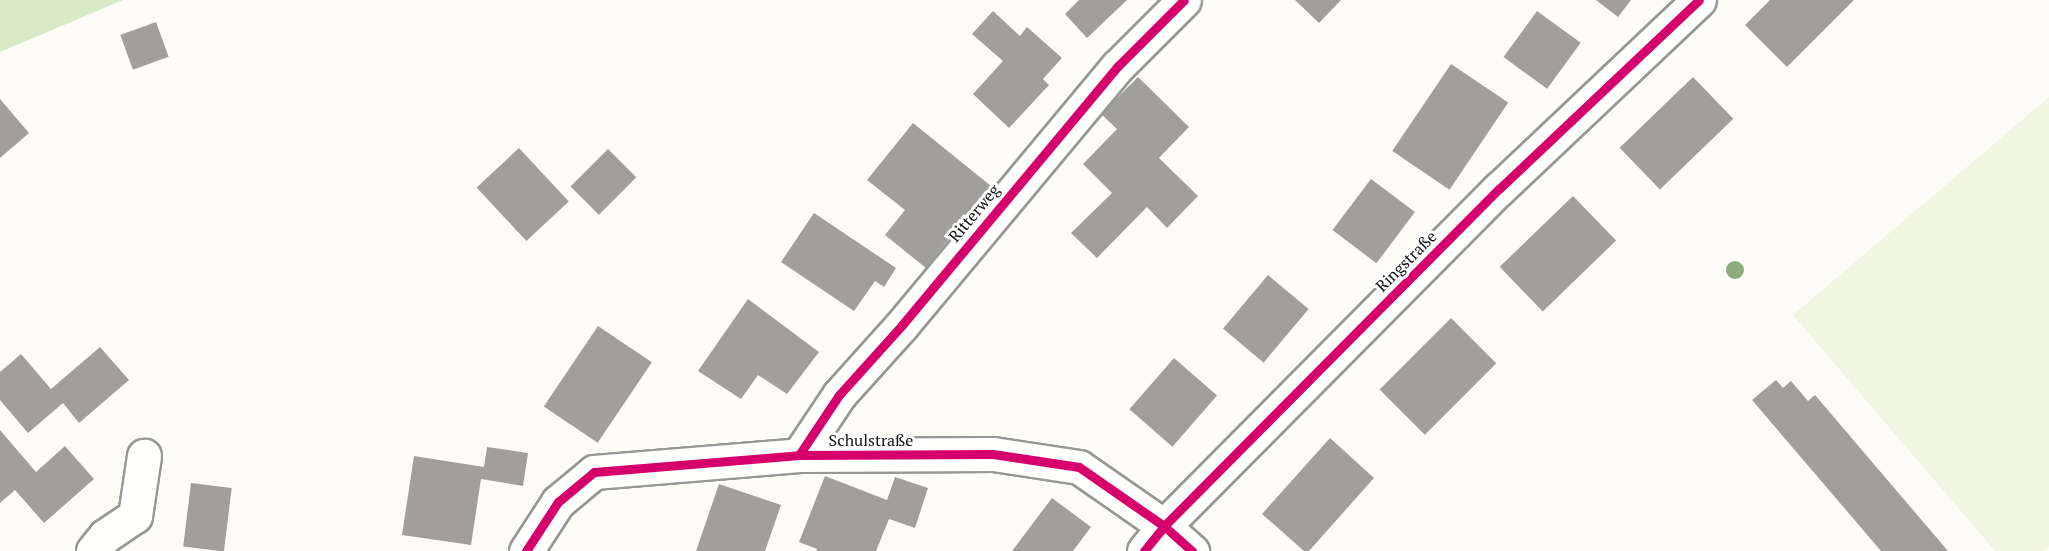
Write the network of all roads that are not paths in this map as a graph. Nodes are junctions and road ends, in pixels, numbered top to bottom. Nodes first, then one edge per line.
1 (1184, 0) edge
2 (1699, 0) edge
3 (799, 455) junction
4 (144, 456) dead end
5 (1164, 526) junction
6 (93, 551) edge
7 (526, 551) edge
8 (1144, 551) edge
9 (1192, 551) edge

1 - 3 street, Ritterweg
2 - 5 street, Ringstraße
3 - 5 street, Schulstraße
3 - 7 street, Schulstraße
4 - 6 street
5 - 8 street, Ringstraße
5 - 9 street, Schulstraße

